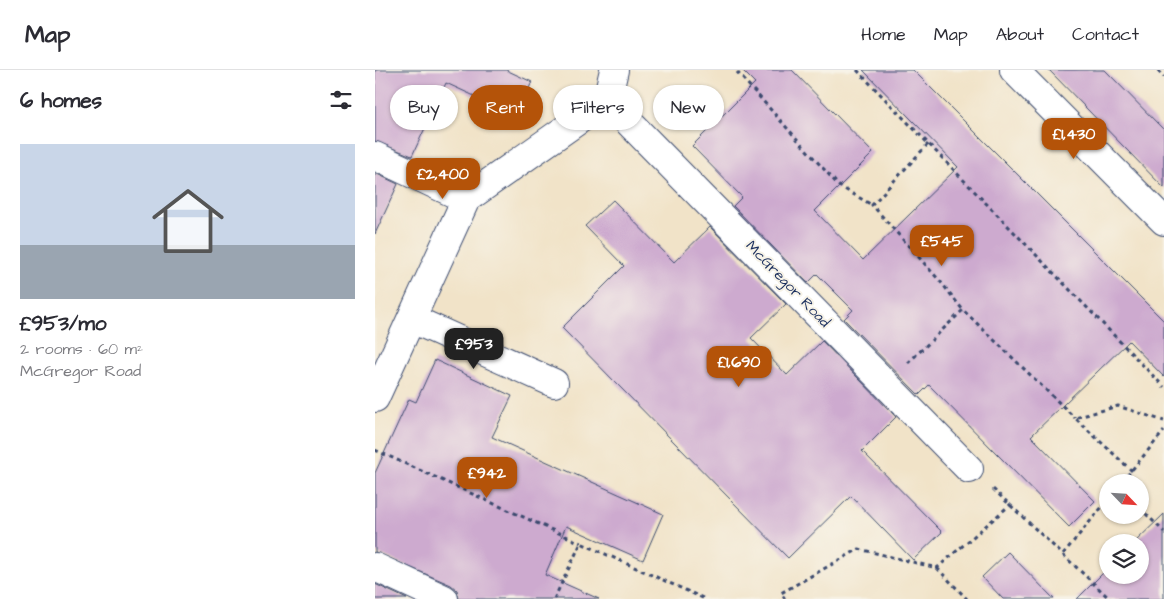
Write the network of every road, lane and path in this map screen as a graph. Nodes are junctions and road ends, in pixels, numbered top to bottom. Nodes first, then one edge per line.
1 (614, 70) edge
2 (857, 70) edge
3 (1014, 70) edge
4 (1157, 70) edge
5 (737, 72) dead end
6 (1164, 77) edge
7 (610, 85) edge
8 (564, 130) edge
9 (636, 130) edge
10 (928, 144) junction
11 (375, 156) edge
12 (466, 199) junction
13 (872, 206) junction
14 (1164, 221) edge
15 (963, 310) junction
16 (411, 319) junction
17 (554, 383) dead end
18 (886, 384) junction
19 (1164, 387) edge
20 (375, 398) edge
21 (1075, 418) junction
22 (1164, 421) edge
23 (1164, 432) edge
24 (375, 450) edge
25 (969, 469) joint
26 (1132, 470) junction
27 (1129, 474) edge
28 (1011, 504) junction
29 (1099, 511) edge
30 (1149, 517) edge
31 (1164, 532) edge
32 (581, 543) junction
33 (1063, 554) junction
34 (375, 567) edge
35 (937, 568) junction
36 (444, 599) edge
37 (554, 599) edge
38 (705, 599) edge
39 (785, 599) edge
40 (967, 599) edge
41 (1110, 599) edge

1 - 7 street
2 - 10 path
3 - 14 street
4 - 6 path
5 - 13 path
8 - 12 street
9 - 18 street, McGregor Road
10 - 13 path
10 - 19 path
11 - 12 street
12 - 16 street
13 - 15 path
15 - 18 path
15 - 21 path
16 - 17 street
16 - 20 street
18 - 25 street, McGregor Road
21 - 22 path
21 - 26 path
23 - 26 path
24 - 32 path
25 - 28 path
26 - 27 path
28 - 33 path
28 - 35 path
29 - 33 path
30 - 31 path
32 - 37 path
32 - 38 path
33 - 41 path
34 - 36 street
35 - 39 path
35 - 40 path

